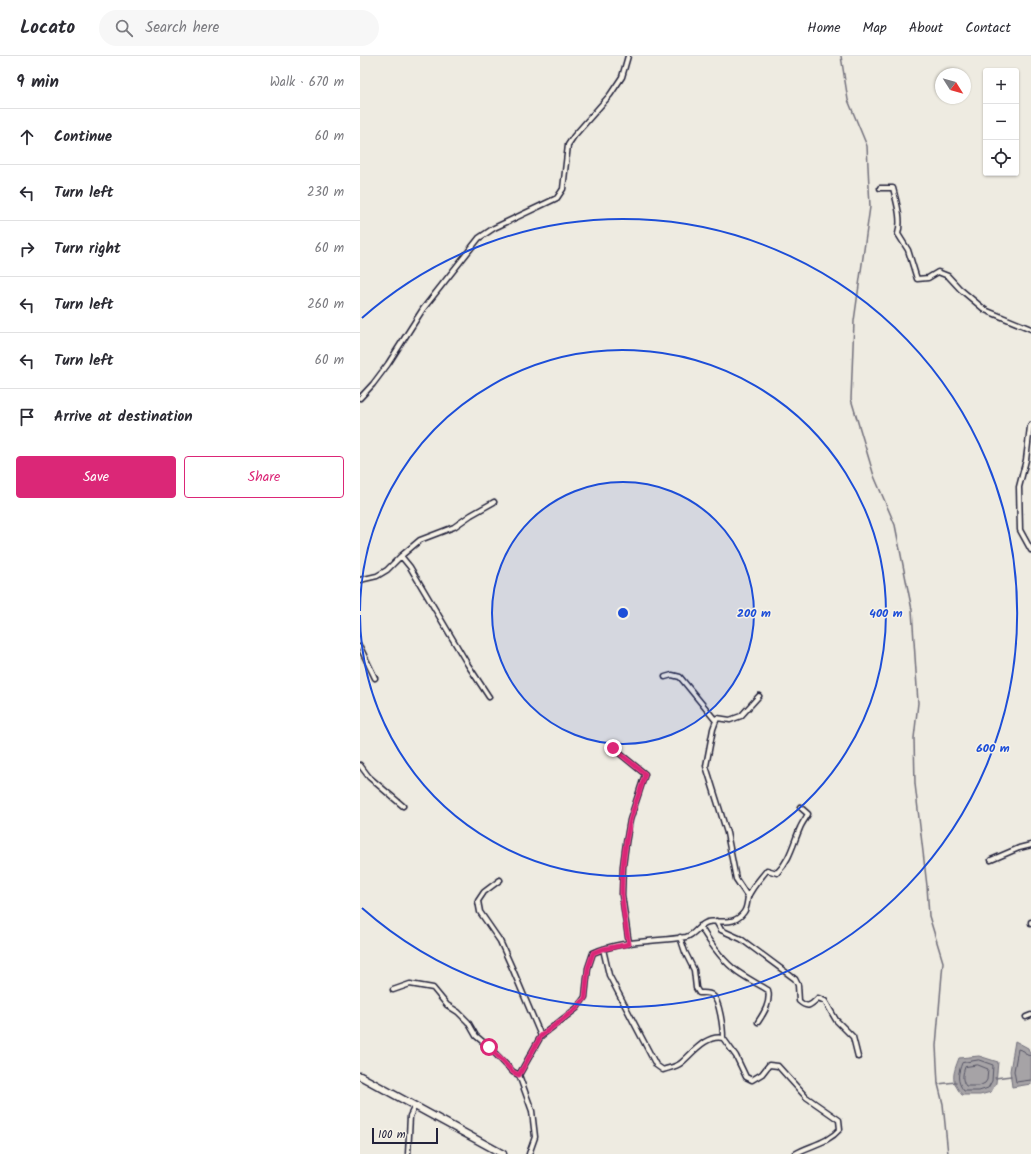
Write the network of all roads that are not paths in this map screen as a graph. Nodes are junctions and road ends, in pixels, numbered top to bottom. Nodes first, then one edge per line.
1 (628, 56) edge
2 (880, 188) dead end
3 (1031, 329) edge
4 (360, 398) edge
5 (1031, 425) edge
6 (494, 502) dead end
7 (1031, 550) edge
8 (401, 556) junction
9 (360, 580) edge
10 (360, 647) edge
11 (665, 677) dead end
12 (375, 678) dead end
13 (759, 696) dead end
14 (490, 697) dead end
15 (716, 721) junction
16 (613, 748) dead end
17 (360, 765) edge
18 (403, 806) dead end
19 (800, 807) dead end
20 (1031, 845) edge
21 (991, 860) dead end
22 (500, 880) dead end
23 (748, 897) junction
24 (716, 921) junction
25 (700, 926) junction
26 (680, 937) junction
27 (629, 944) junction
28 (603, 949) junction
29 (393, 990) dead end
30 (1031, 1014) edge
31 (1026, 1017) dead end
32 (758, 1022) dead end
33 (541, 1036) junction
34 (723, 1038) junction
35 (858, 1057) dead end
36 (519, 1075) junction
37 (360, 1076) edge
38 (415, 1106) junction
39 (408, 1154) edge
40 (503, 1154) edge
41 (529, 1154) edge
42 (795, 1154) edge

1 - 4 street
2 - 3 street
5 - 7 street
6 - 8 street
8 - 9 street
8 - 14 street
10 - 12 street
11 - 15 street
13 - 15 street
15 - 23 street
16 - 27 street
17 - 18 street
19 - 23 street
20 - 21 street
22 - 33 street
23 - 24 street
24 - 25 street
24 - 35 street
25 - 26 street
25 - 32 street
26 - 27 street
26 - 34 street
27 - 28 street
28 - 33 street
28 - 34 street
29 - 36 street
30 - 31 street
33 - 36 street
34 - 42 street
36 - 41 street
37 - 38 main road
38 - 39 street
38 - 40 main road

